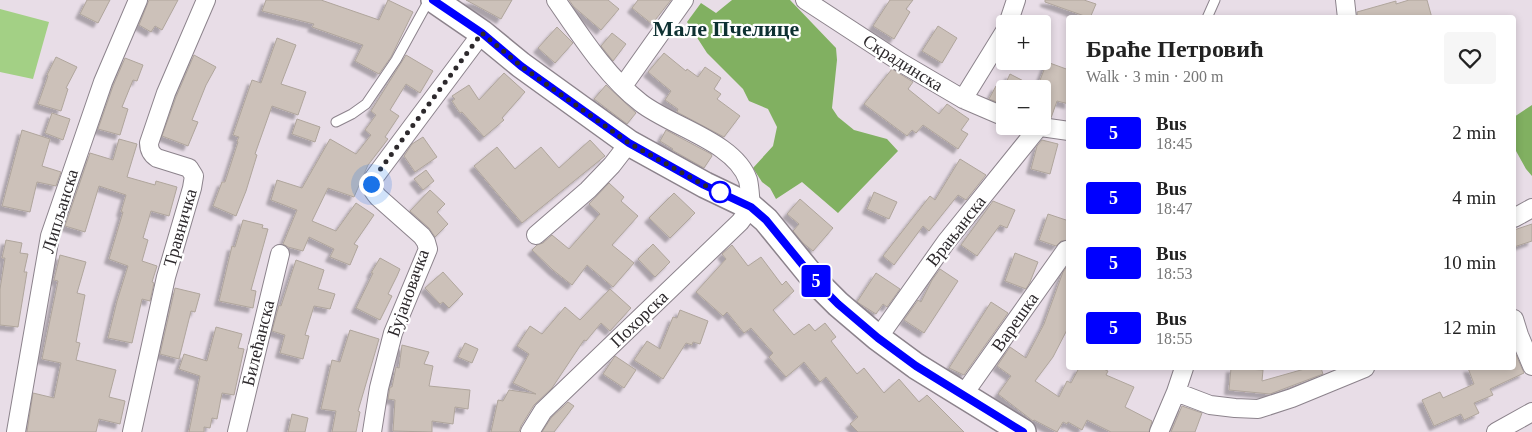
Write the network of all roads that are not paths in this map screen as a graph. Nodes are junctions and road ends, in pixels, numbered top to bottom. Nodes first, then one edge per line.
1 (138, 0) edge
2 (206, 0) edge
3 (429, 0) edge
4 (434, 0) edge
5 (556, 0) edge
6 (684, 0) edge
7 (805, 0) edge
8 (1016, 0) edge
9 (1215, 0) edge
10 (1345, 0) edge
11 (1011, 15) edge
12 (1208, 15) edge
13 (1347, 15) edge
14 (482, 33) junction
15 (996, 46) edge
16 (623, 86) junction
17 (963, 100) junction
18 (996, 113) edge
19 (336, 122) dead end
20 (1051, 129) edge
21 (1066, 131) edge
22 (1030, 135) edge
23 (629, 143) junction
24 (751, 207) junction
25 (1532, 208) edge
26 (1516, 217) edge
27 (536, 235) dead end
28 (1066, 250) dead end
29 (280, 254) dead end
30 (1516, 327) edge
31 (878, 338) junction
32 (1532, 366) edge
33 (1183, 370) edge
34 (1360, 370) edge
35 (1176, 392) junction
36 (963, 394) junction
37 (1532, 412) edge
38 (16, 432) edge
39 (132, 432) edge
40 (237, 432) edge
41 (372, 432) edge
42 (530, 432) edge
43 (1023, 432) edge
44 (1159, 432) edge
45 (1496, 432) edge

1 - 38 street, Липљанска
2 - 39 street, Травничка
3 - 19 lane
4 - 14 street
5 - 16 street
6 - 16 street
7 - 17 street, Скрадинска
8 - 11 street
9 - 12 lane
10 - 13 street
14 - 23 street
14 - 41 street, Бујановачка
15 - 17 street
16 - 24 street
17 - 18 street, Скрадинска
20 - 21 street
22 - 31 street, Врањанска
23 - 24 street
23 - 27 street
24 - 31 street
24 - 42 street, Похорска
25 - 26 street
28 - 36 street, Варешка
29 - 40 street, Билећанска
30 - 32 street
31 - 36 street
33 - 35 street
34 - 35 street
35 - 44 street
36 - 43 street
37 - 45 street

